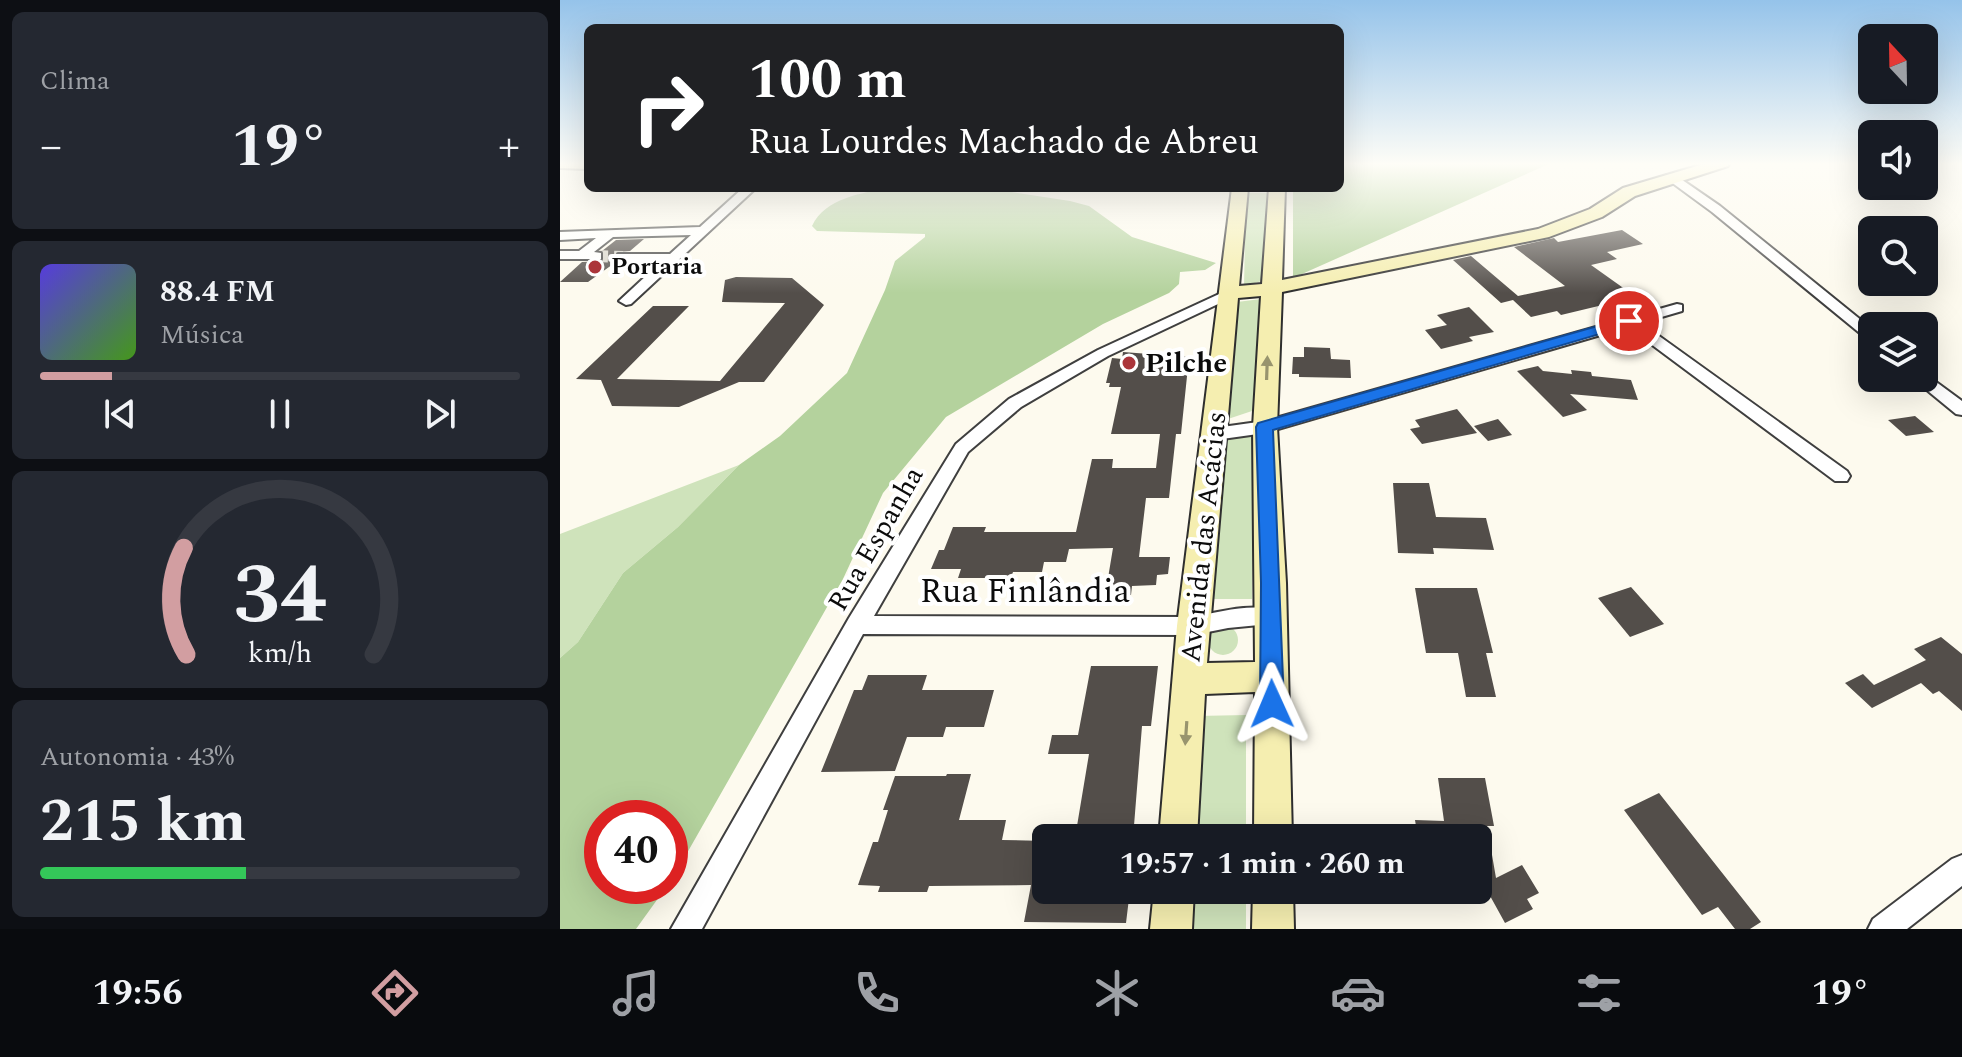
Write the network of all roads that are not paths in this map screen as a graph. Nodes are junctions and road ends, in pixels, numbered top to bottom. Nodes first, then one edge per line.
1 (730, 206) edge
2 (1242, 206) edge
3 (1273, 206) edge
4 (1606, 206) edge
5 (1712, 206) edge
6 (702, 231) junction
7 (610, 233) junction
8 (560, 236) edge
9 (560, 255) edge
10 (623, 257) tunnel mouth
11 (671, 258) junction
12 (1253, 291) junction
13 (626, 301) dead end
14 (1677, 308) dead end
15 (1629, 321) junction
16 (1858, 325) edge
17 (1938, 390) edge
18 (1962, 410) edge
19 (1265, 427) junction
20 (1215, 434) junction
21 (1841, 476) dead end
22 (1271, 617) junction
23 (857, 625) junction
24 (1193, 626) junction
25 (1272, 677) junction
26 (1190, 679) junction
27 (1179, 824) edge
28 (1273, 824) edge
29 (1962, 869) edge
30 (1173, 904) edge
31 (1273, 904) edge
32 (686, 929) edge
33 (1171, 929) edge
34 (1273, 929) edge
35 (1883, 929) edge

1 - 6 street
2 - 12 street, Avenida das Acácias
3 - 12 street, Avenida das Acácias
4 - 12 street
5 - 16 street
6 - 7 street
6 - 11 street
7 - 8 street
7 - 9 street
10 - 11 street
11 - 13 street
19 -> 12 street, Avenida das Acácias
12 - 20 street, Avenida das Acácias
12 - 23 street, Rua Espanha
14 - 15 street
15 - 19 street
15 - 21 street
17 - 18 street
19 - 20 street
19 - 22 street, Avenida das Acácias
20 - 24 street, Avenida das Acácias
22 - 24 street, Rua Finlândia
22 - 25 street, Avenida das Acácias
23 - 24 street, Rua Finlândia
23 - 32 street, Rua Espanha
24 - 26 street, Avenida das Acácias
25 - 26 street
25 - 28 street, Avenida das Acácias
26 -> 27 street, Avenida das Acácias
29 - 35 street
30 - 33 street
31 - 34 street

